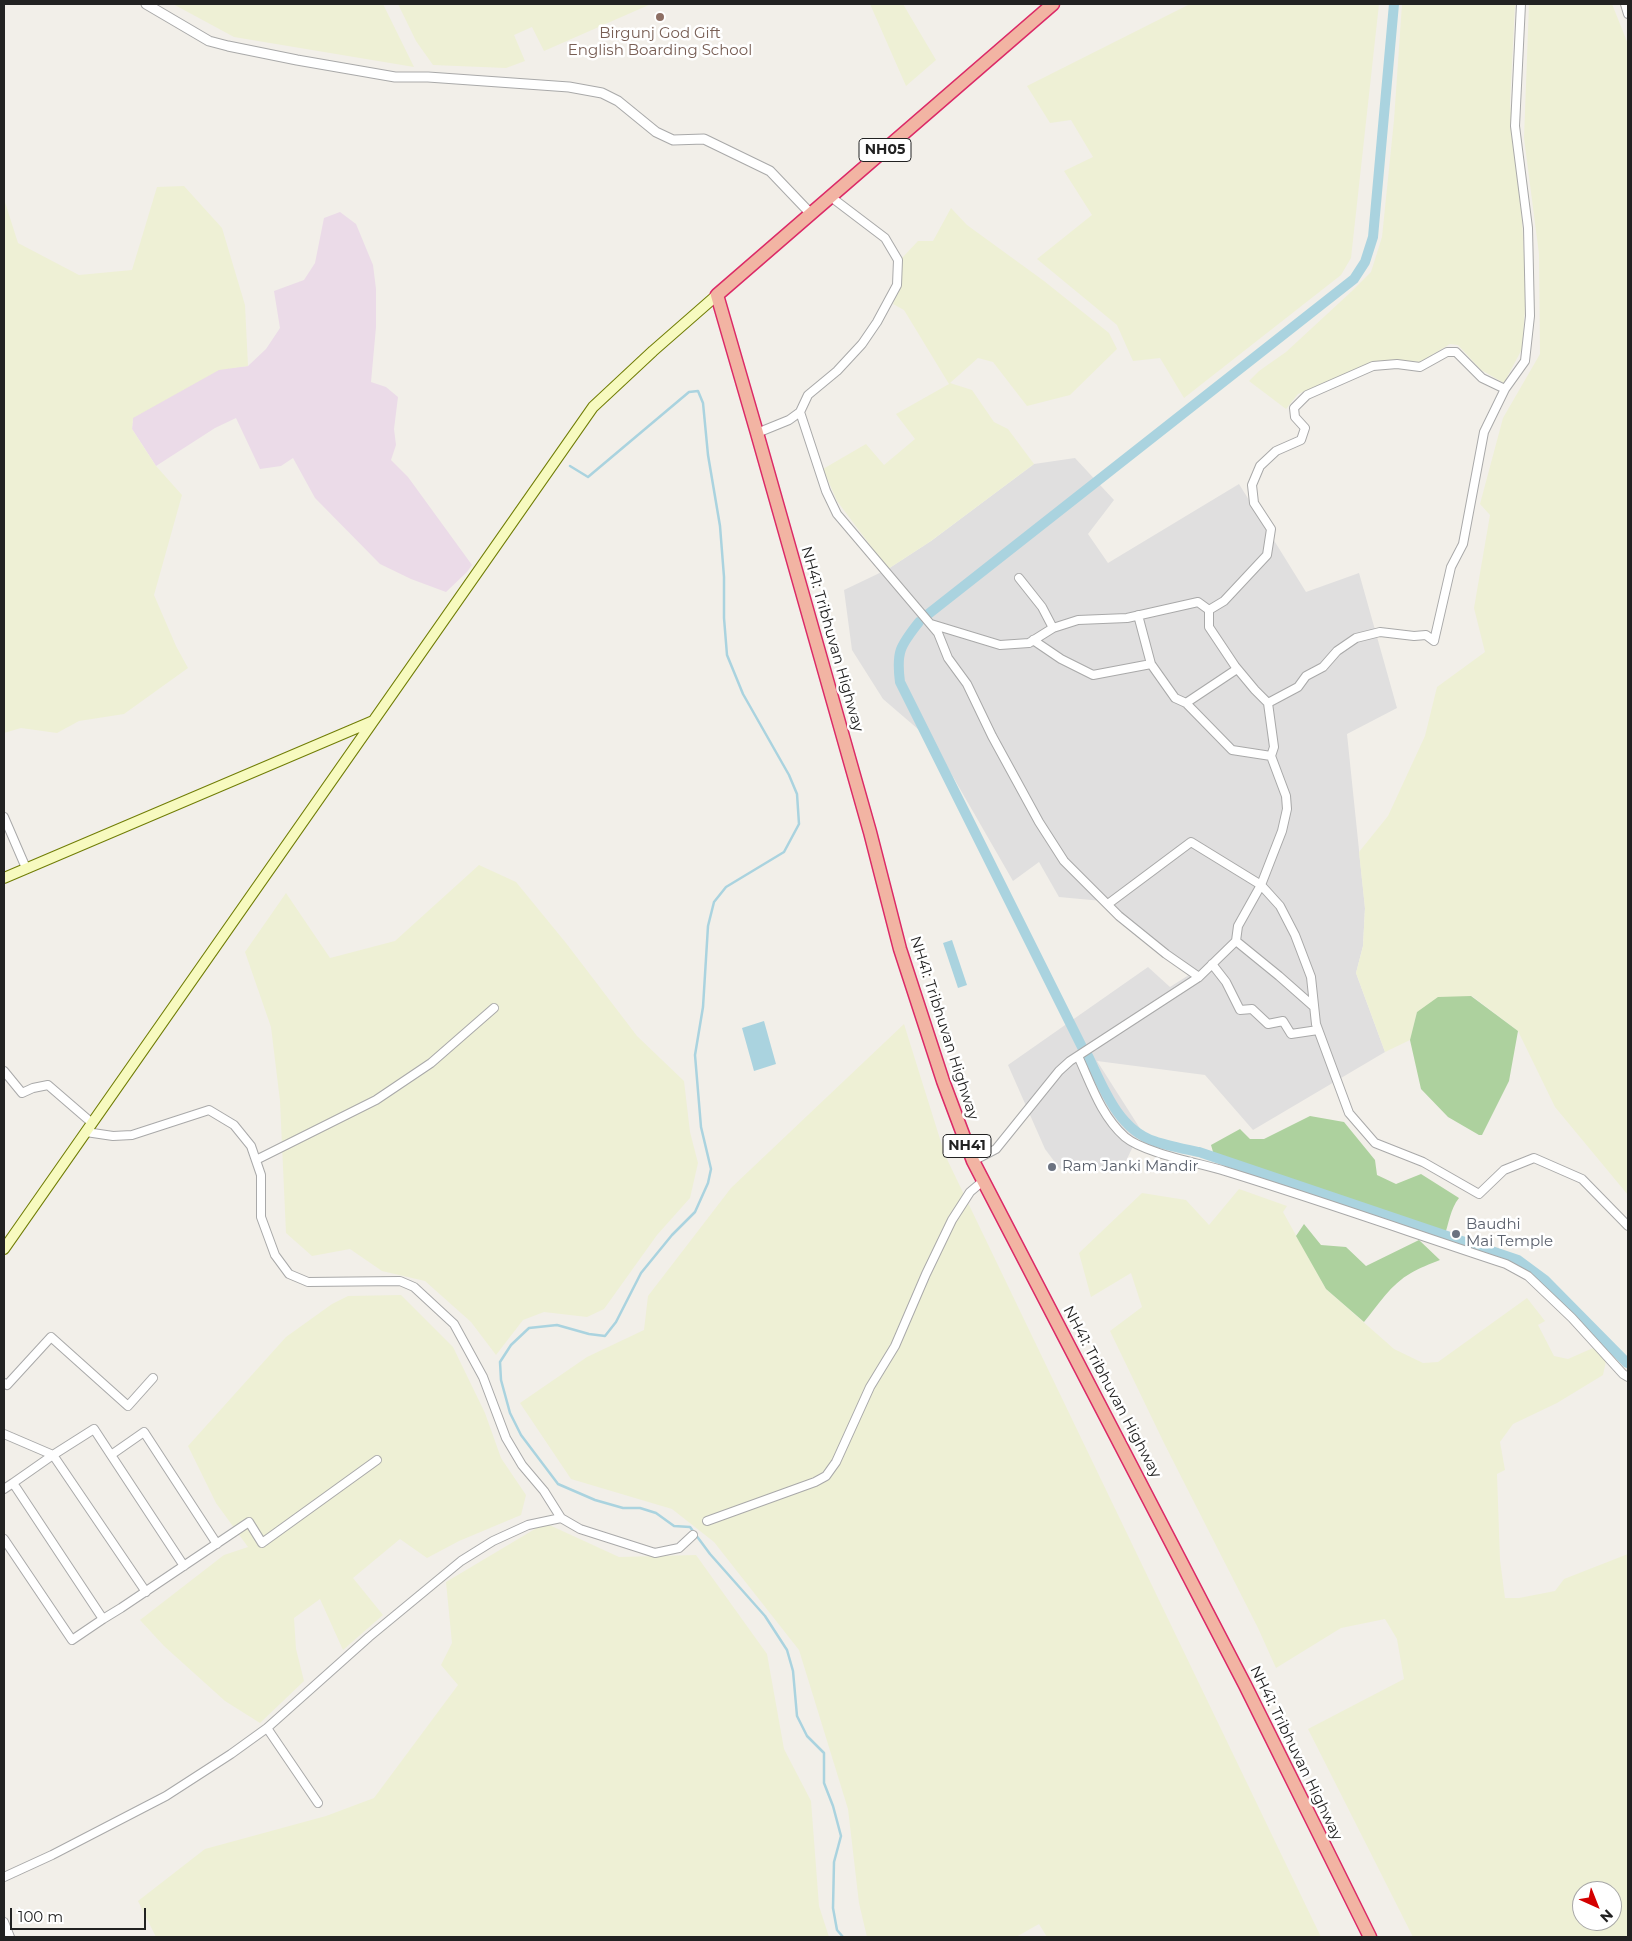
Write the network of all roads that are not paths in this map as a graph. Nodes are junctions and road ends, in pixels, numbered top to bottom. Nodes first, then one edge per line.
1 (146, 4) edge
2 (1053, 4) edge
3 (1522, 4) edge
4 (1625, 4) edge
5 (1628, 14) edge
6 (831, 197) junction
7 (811, 214) junction
8 (717, 295) junction
9 (1505, 389) junction
10 (800, 412) junction
11 (757, 433) junction
12 (1019, 578) dead end
13 (1209, 610) junction
14 (1138, 615) junction
15 (932, 624) junction
16 (1053, 628) junction
17 (1033, 640) junction
18 (1151, 664) junction
19 (1237, 669) junction
20 (1186, 703) junction
21 (1268, 703) junction
22 (374, 721) junction
23 (1271, 756) junction
24 (4, 816) edge
25 (26, 868) junction
26 (4, 878) edge
27 (1261, 885) junction
28 (1108, 904) junction
29 (1236, 941) junction
30 (1212, 964) junction
31 (1199, 977) junction
32 (1313, 1006) junction
33 (494, 1008) dead end
34 (1318, 1030) junction
35 (1078, 1056) junction
36 (4, 1071) edge
37 (92, 1123) junction
38 (86, 1132) junction
39 (256, 1160) junction
40 (973, 1161) junction
41 (983, 1181) junction
42 (1628, 1226) edge
43 (4, 1249) edge
44 (1628, 1377) edge
45 (153, 1378) dead end
46 (4, 1383) edge
47 (4, 1434) edge
48 (111, 1454) junction
49 (53, 1455) junction
50 (377, 1460) dead end
51 (13, 1483) junction
52 (4, 1489) edge
53 (561, 1518) junction
54 (708, 1521) dead end
55 (693, 1535) dead end
56 (4, 1539) edge
57 (217, 1544) junction
58 (184, 1566) junction
59 (146, 1592) junction
60 (103, 1619) junction
61 (267, 1728) junction
62 (318, 1803) dead end
63 (4, 1877) edge
64 (4, 1922) edge
65 (10, 1937) edge
66 (1370, 1937) edge

1 - 7 street
2 - 6 highway, NH05
3 - 9 street
4 - 5 street
6 - 7 highway, NH05
6 - 10 street
7 - 8 highway, NH05
8 - 11 highway, NH41: Tribhuvan Highway / NH41
8 - 22 main road, NH05
9 - 13 street
9 - 21 street
10 - 11 street
10 - 15 street
11 - 40 highway, NH41: Tribhuvan Highway / NH41
12 - 16 street
13 - 14 street
13 - 19 street
14 - 16 street
14 - 18 street
15 - 17 street
15 - 28 street
16 - 17 street
17 - 18 street
18 - 20 street
19 - 20 street
19 - 21 street
20 - 23 street
21 - 23 street
22 - 25 main road
22 - 37 main road, NH05
23 - 27 street
24 - 25 street
25 - 26 main road
27 - 28 street
27 - 29 street
27 - 32 street
28 - 31 street
29 - 30 street
29 - 32 street
30 - 31 street
30 - 34 street
31 - 35 street
32 - 34 street
33 - 39 street
34 - 42 street
35 - 40 street
35 - 44 street
36 - 37 street
37 - 38 main road, NH05
38 - 39 street
38 - 43 main road, NH05
39 - 53 street
40 - 41 highway, NH41: Tribhuvan Highway / NH41
41 - 54 street
41 - 66 highway, NH41: Tribhuvan Highway / NH41
45 - 46 street
47 - 49 street
48 - 49 street
48 - 57 street
48 - 58 street
49 - 51 street
49 - 59 street
50 - 57 street
51 - 52 street
51 - 60 street
53 - 55 street
53 - 61 street
56 - 60 street
57 - 58 street
58 - 59 street
59 - 60 street
61 - 62 street
61 - 63 street
64 - 65 street

